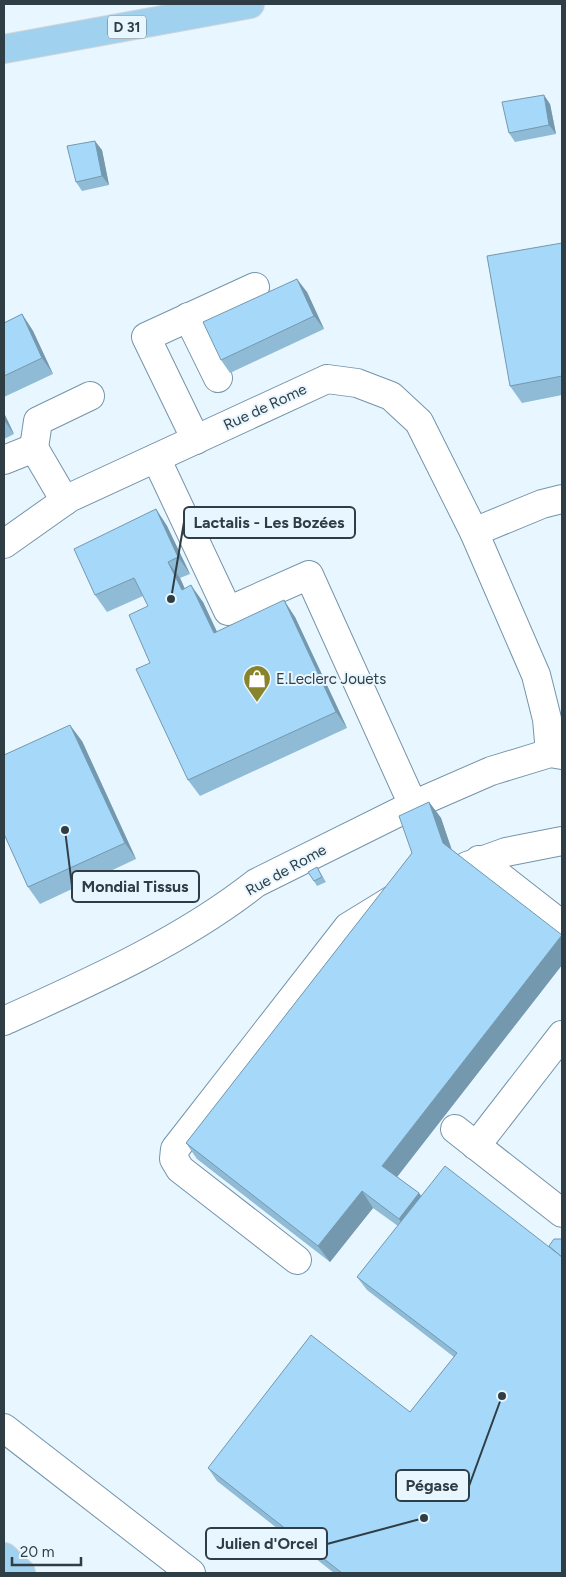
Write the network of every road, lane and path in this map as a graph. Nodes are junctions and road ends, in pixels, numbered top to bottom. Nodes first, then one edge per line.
1 (250, 4) edge
2 (4, 49) edge
3 (256, 287) dead end
4 (188, 317) junction
5 (218, 378) dead end
6 (90, 396) dead end
7 (196, 440) junction
8 (34, 448) junction
9 (156, 458) junction
10 (4, 460) edge
11 (562, 499) edge
12 (64, 501) junction
13 (474, 532) junction
14 (4, 544) edge
15 (556, 754) edge
16 (414, 805) junction
17 (562, 841) edge
18 (392, 900) edge
19 (562, 925) edge
20 (4, 1021) edge
21 (562, 1035) edge
22 (562, 1213) edge
23 (297, 1260) dead end
24 (4, 1428) edge
25 (4, 1558) edge
26 (21, 1573) edge
27 (191, 1573) edge

1 - 2 main road, D 31
3 - 4 street
4 - 5 street
4 - 7 street
6 - 8 street
7 - 9 street, Rue de Rome
7 - 13 street, Rue de Rome
8 - 10 street
8 - 12 street
9 - 12 street, Rue de Rome
9 - 16 street
11 - 13 street
12 - 14 street, Rue de Rome
13 - 15 street, Rue de Rome
15 - 16 street, Rue de Rome
16 - 20 street, Rue de Rome
17 - 19 street
18 - 23 street
21 - 22 street
24 - 27 street
25 - 26 main road

